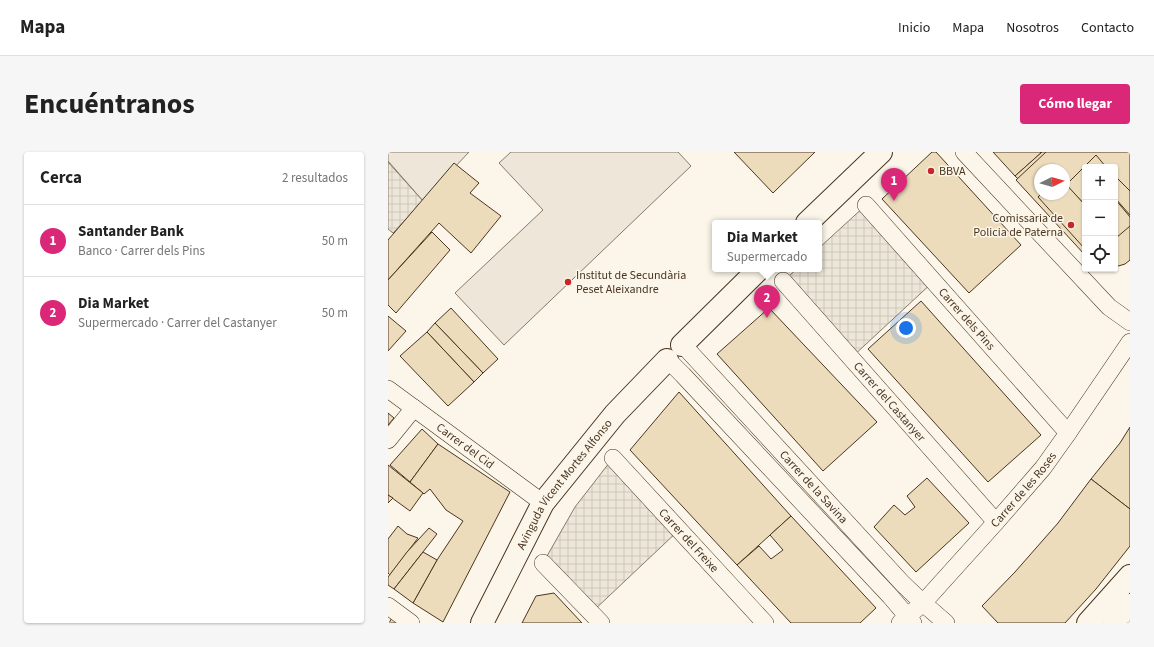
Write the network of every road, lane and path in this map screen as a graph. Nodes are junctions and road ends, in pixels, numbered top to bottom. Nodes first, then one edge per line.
1 (881, 152) edge
2 (964, 152) edge
3 (866, 205) dead end
4 (810, 220) edge
5 (756, 272) edge
6 (783, 281) dead end
7 (1130, 322) edge
8 (1130, 342) edge
9 (676, 354) junction
10 (388, 389) edge
11 (414, 408) junction
12 (1068, 433) junction
13 (388, 440) edge
14 (613, 458) dead end
15 (543, 503) junction
16 (996, 522) junction
17 (544, 563) dead end
18 (1130, 576) edge
19 (923, 603) junction
20 (1130, 604) edge
21 (388, 606) edge
22 (907, 621) edge
23 (411, 623) edge
24 (482, 623) edge
25 (601, 623) edge
26 (765, 623) edge
27 (946, 623) edge
28 (1088, 623) edge
29 (1114, 623) edge

1 - 4 street
2 - 7 street
3 - 12 street, Carrer dels Pins
5 - 9 street, Avinguda Vicent Mortes Alfonso
6 - 16 street, Carrer del Castanyer
8 - 12 street, Carrer de les Roses
9 - 15 street, Avinguda Vicent Mortes Alfonso
9 - 19 street, Carrer de la Savina
9 - 22 street, Carrer de la Savina
10 - 11 street, Carrer del Cid
11 - 13 street
11 - 15 street, Carrer del Cid
12 - 16 street, Carrer de les Roses
14 - 26 street, Carrer del Freixe
15 - 24 street, Avinguda Vicent Mortes Alfonso
16 - 19 street, Carrer de les Roses
17 - 25 street
18 - 28 street
19 - 22 street, Carrer de les Roses
19 - 27 street, Carrer de la Savina
20 - 29 street
21 - 23 street

